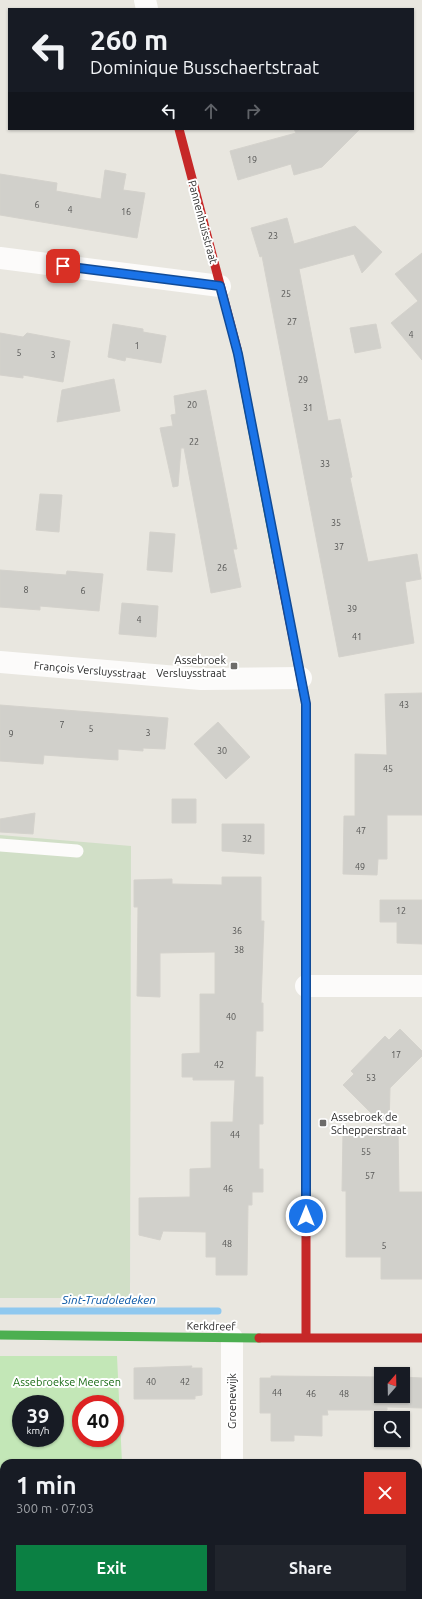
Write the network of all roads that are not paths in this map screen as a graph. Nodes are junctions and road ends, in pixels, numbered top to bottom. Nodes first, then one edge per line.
1 (179, 130) edge
2 (0, 258) edge
3 (220, 286) junction
4 (0, 662) edge
5 (301, 678) junction
6 (0, 844) edge
7 (77, 851) dead end
8 (306, 986) junction
9 (422, 986) edge
10 (0, 1335) edge
11 (232, 1338) junction
12 (306, 1338) junction
13 (422, 1338) edge
14 (232, 1459) edge

1 - 3 street, Pannenhuisstraat
2 - 3 street
3 - 5 street, Pannenhuisstraat
4 - 5 street, François Versluysstraat
5 - 8 street, Pannenhuisstraat
6 - 7 lane
8 - 9 street
8 - 12 street, Pannenhuisstraat
10 - 11 street, Kerkdreef
11 - 12 street, Kerkdreef
11 - 14 street, Groenewijk
12 - 13 street, Kerkdreef

